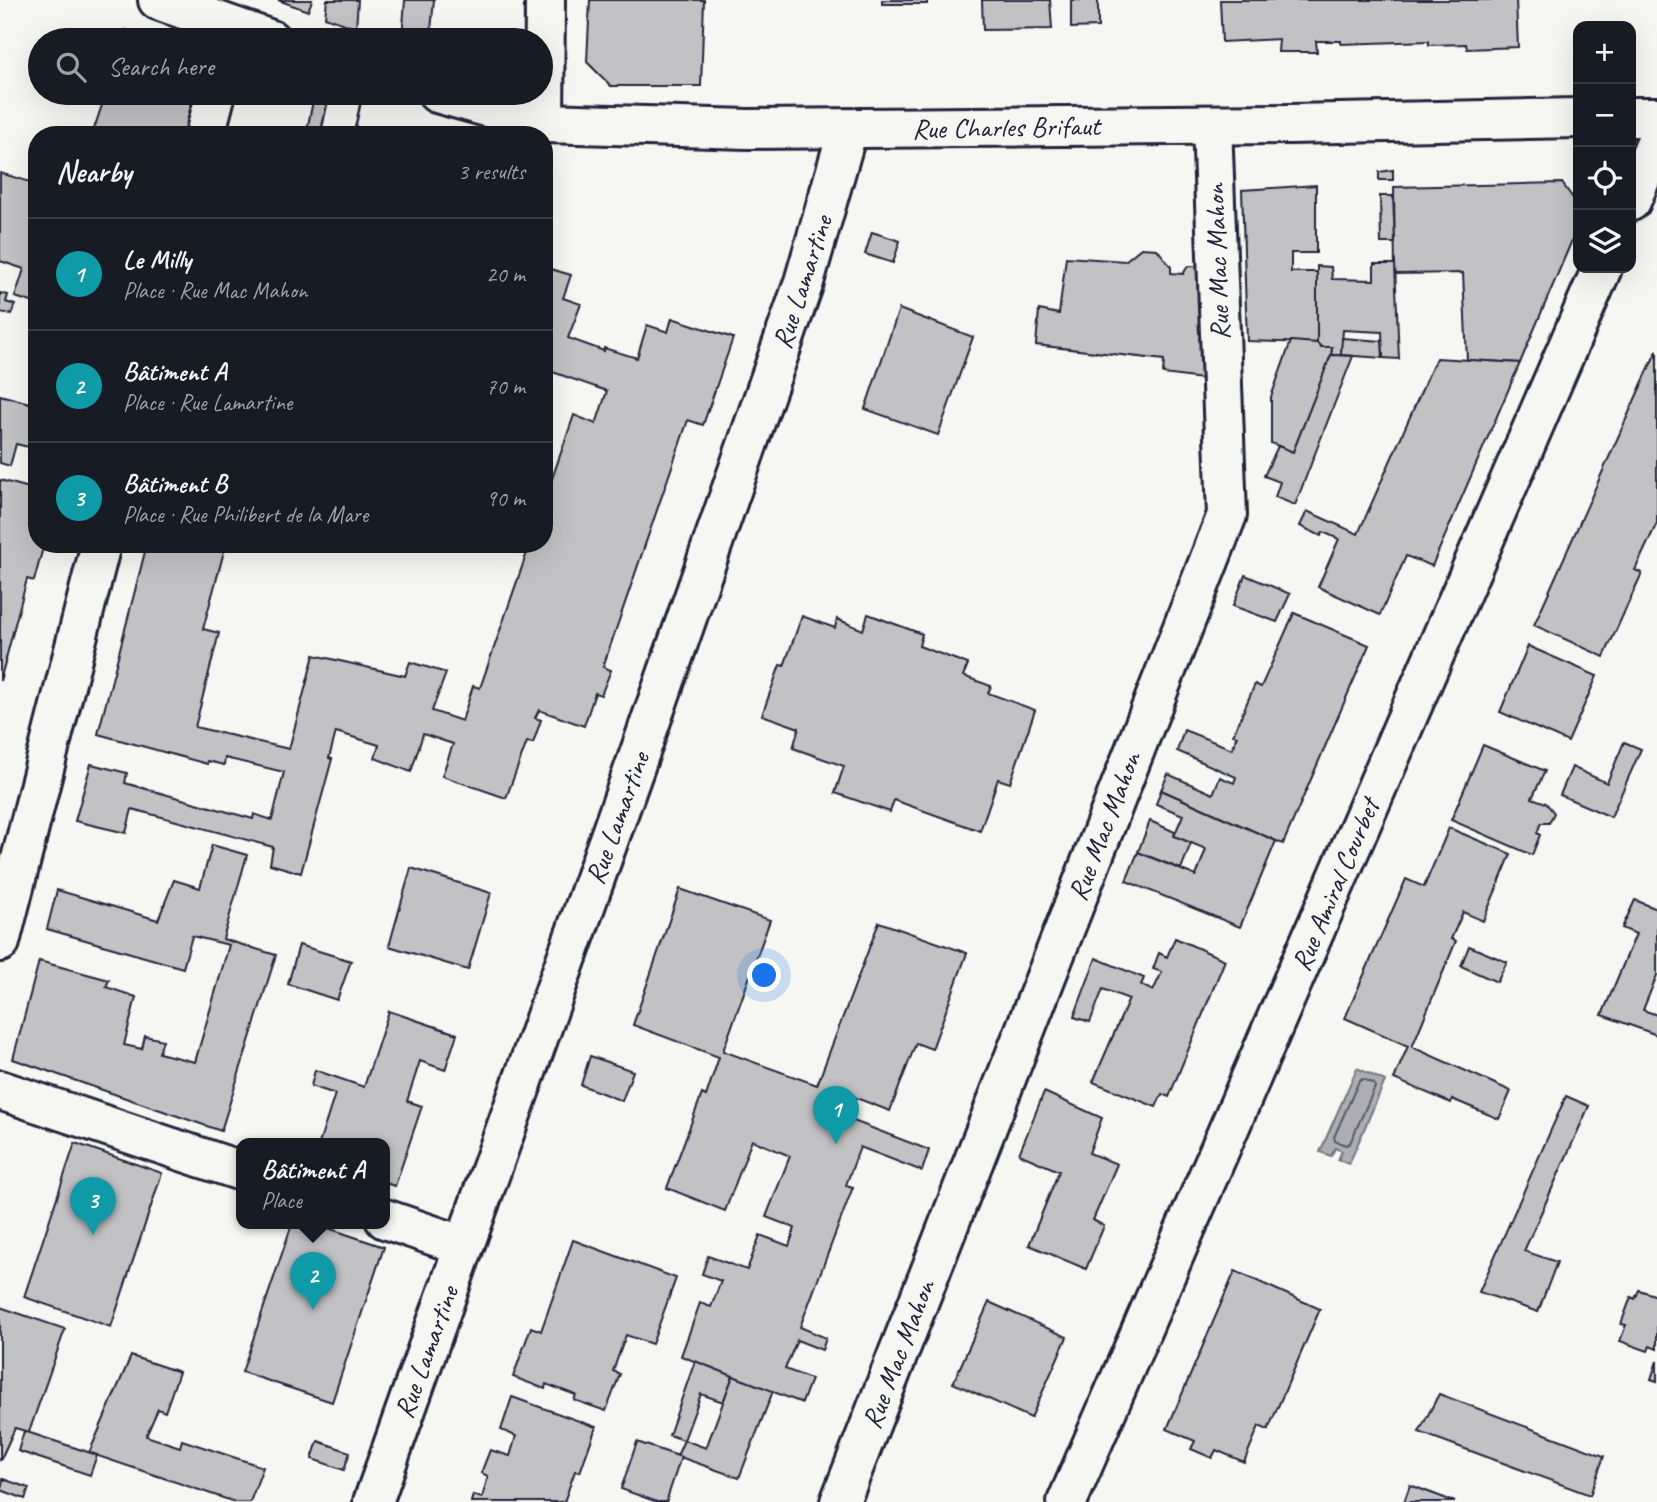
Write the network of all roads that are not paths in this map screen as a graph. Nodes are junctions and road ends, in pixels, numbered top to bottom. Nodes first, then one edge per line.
1 (158, 0) edge
2 (545, 0) edge
3 (218, 28) edge
4 (545, 28) edge
5 (213, 105) edge
6 (343, 105) edge
7 (478, 105) edge
8 (544, 105) edge
9 (1636, 117) edge
10 (1657, 117) edge
11 (1573, 118) edge
12 (544, 124) junction
13 (1212, 125) junction
14 (207, 126) edge
15 (339, 126) edge
16 (848, 129) junction
17 (1657, 140) edge
18 (1636, 189) edge
19 (1600, 273) edge
20 (99, 553) edge
21 (0, 942) edge
22 (0, 1090) edge
23 (236, 1169) edge
24 (390, 1221) edge
25 (464, 1246) junction
26 (373, 1502) edge
27 (840, 1502) edge
28 (1067, 1502) edge

1 - 3 street
2 - 4 street
5 - 14 street
6 - 15 lane
7 - 12 street, Rue Charles Brifaut
8 - 12 street
9 - 10 street
11 - 13 street, Rue Charles Brifaut
12 - 16 street, Rue Charles Brifaut
13 - 16 street, Rue Charles Brifaut
13 - 27 street, Rue Mac Mahon
16 - 25 street, Rue Lamartine
17 - 18 street
19 - 28 street, Rue Amiral Courbet
20 - 21 street
22 - 23 street
24 - 25 street
25 - 26 street, Rue Lamartine

